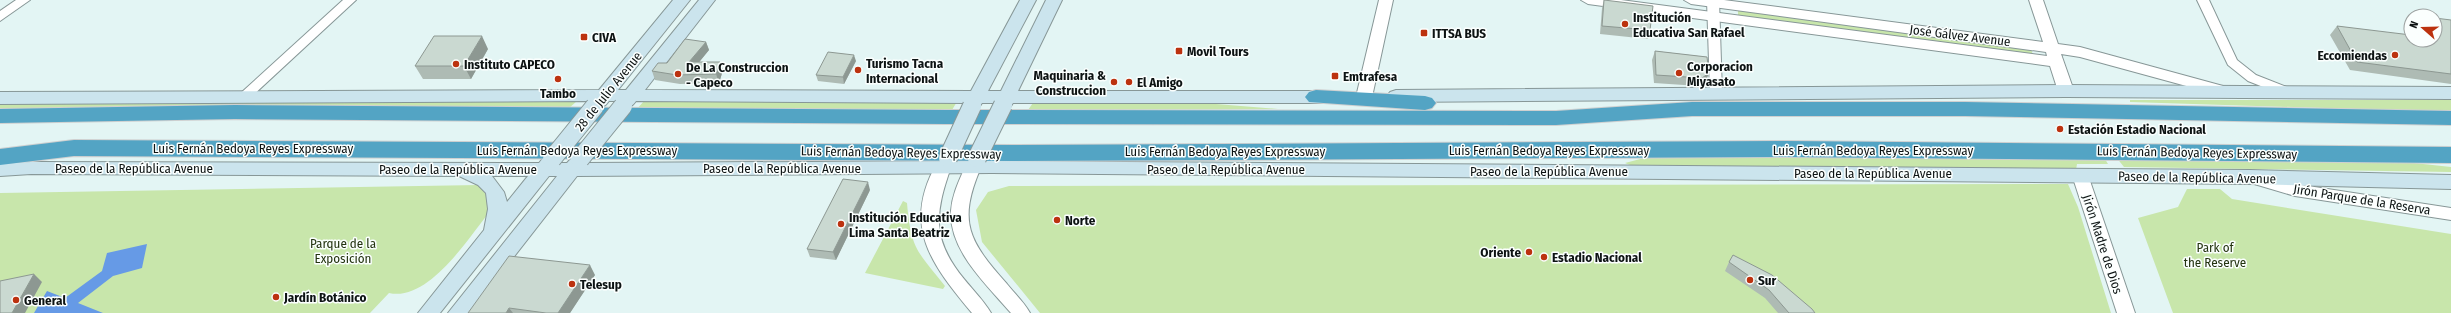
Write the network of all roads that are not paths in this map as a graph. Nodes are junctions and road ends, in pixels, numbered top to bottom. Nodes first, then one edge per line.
1 (24, 0) edge
2 (350, 0) edge
3 (682, 0) edge
4 (707, 0) edge
5 (1028, 0) edge
6 (1054, 0) edge
7 (1386, 0) edge
8 (1588, 0) edge
9 (1691, 0) edge
10 (2036, 0) edge
11 (2203, 0) edge
12 (1713, 2) edge
13 (0, 17) edge
14 (1714, 18) junction
15 (2051, 47) junction
16 (2055, 62) junction
17 (2066, 91) junction
18 (2285, 91) junction
19 (2225, 92) junction
20 (2451, 92) edge
21 (1716, 93) junction
22 (246, 95) junction
23 (1316, 97) junction
24 (1364, 97) junction
25 (0, 98) edge
26 (600, 101) junction
27 (627, 101) junction
28 (1005, 101) junction
29 (974, 102) junction
30 (1692, 109) junction
31 (0, 116) edge
32 (2451, 118) edge
33 (0, 148) edge
34 (74, 148) junction
35 (1608, 149) junction
36 (2451, 155) edge
37 (0, 157) edge
38 (946, 163) junction
39 (975, 163) junction
40 (548, 164) junction
41 (576, 164) junction
42 (1068, 168) junction
43 (0, 170) edge
44 (457, 170) junction
45 (2080, 175) junction
46 (2250, 177) junction
47 (2451, 182) edge
48 (2451, 214) edge
49 (486, 241) junction
50 (428, 313) edge
51 (458, 313) edge
52 (982, 313) edge
53 (1021, 313) edge
54 (2126, 313) edge

1 - 13 street
2 - 22 street
3 - 26 main road, 28 de Julio Avenue
4 - 27 main road, 28 de Julio Avenue
5 - 29 main road
6 - 28 main road
7 - 24 street
8 - 14 street, José Gálvez Avenue
9 - 12 street, José Gálvez Avenue
10 - 15 street
11 - 18 street
12 - 14 street
12 - 15 street, José Gálvez Avenue
14 - 16 street, José Gálvez Avenue
14 - 21 street
15 - 16 street
15 - 19 street, José Gálvez Avenue
16 - 17 street
17 - 19 main road
17 - 21 main road
18 - 19 main road
18 - 20 main road
21 - 24 main road
22 - 25 main road
22 - 26 main road
23 - 24 main road
23 - 28 main road
23 - 30 highway
26 - 27 main road
26 - 40 main road, 28 de Julio Avenue, bridge
27 - 29 main road
27 - 41 main road, 28 de Julio Avenue, bridge
28 - 29 main road
28 - 39 main road, bridge
29 - 38 main road, bridge
30 - 31 highway
30 - 32 highway
33 - 34 highway
34 - 35 highway, Luis Fernán Bedoya Reyes Expressway
34 - 37 highway, Luis Fernán Bedoya Reyes Expressway
35 - 36 highway, Luis Fernán Bedoya Reyes Expressway
35 - 42 highway
38 - 39 main road, Paseo de la República Avenue
38 - 41 main road, Paseo de la República Avenue
38 - 52 street
39 - 42 main road, Paseo de la República Avenue
39 - 53 street
40 - 41 main road, Paseo de la República Avenue
40 - 44 main road, Paseo de la República Avenue
40 - 49 main road, 28 de Julio Avenue
41 - 51 main road, 28 de Julio Avenue
42 - 45 main road, Paseo de la República Avenue
43 - 44 main road, Paseo de la República Avenue
44 - 49 main road
45 - 46 main road, Paseo de la República Avenue
45 - 54 street, Jirón Madre de Dios
46 - 47 main road, Paseo de la República Avenue
46 - 48 street, Jirón Parque de la Reserva
49 - 50 main road, 28 de Julio Avenue

